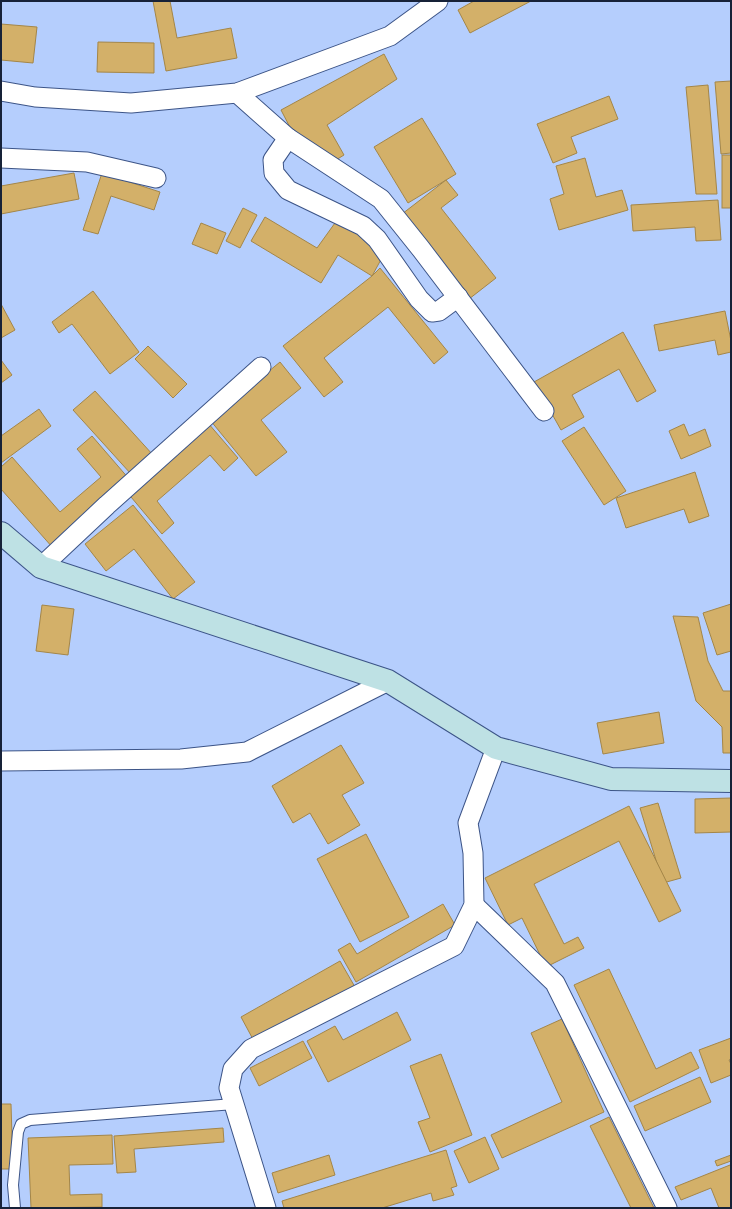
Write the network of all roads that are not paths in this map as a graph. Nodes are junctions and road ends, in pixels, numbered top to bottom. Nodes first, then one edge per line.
1 (434, 2) edge
2 (1, 91) edge
3 (237, 93) junction
4 (288, 138) junction
5 (1, 158) edge
6 (156, 178) dead end
7 (458, 298) junction
8 (262, 366) dead end
9 (544, 411) dead end
10 (1, 533) edge
11 (41, 568) junction
12 (388, 681) junction
13 (496, 748) junction
14 (1, 760) edge
15 (731, 781) edge
16 (474, 905) junction
17 (234, 1104) junction
18 (15, 1208) edge
19 (266, 1208) edge
20 (667, 1208) edge

1 - 3 street
2 - 3 street
3 - 4 street
4 - 7 street
4 - 7 street
5 - 6 street
7 - 9 street
8 - 11 street
10 - 11 street
11 - 12 street
12 - 13 street
12 - 14 street
13 - 15 street
13 - 16 street
16 - 17 street
16 - 20 street
17 - 18 lane
17 - 19 street

